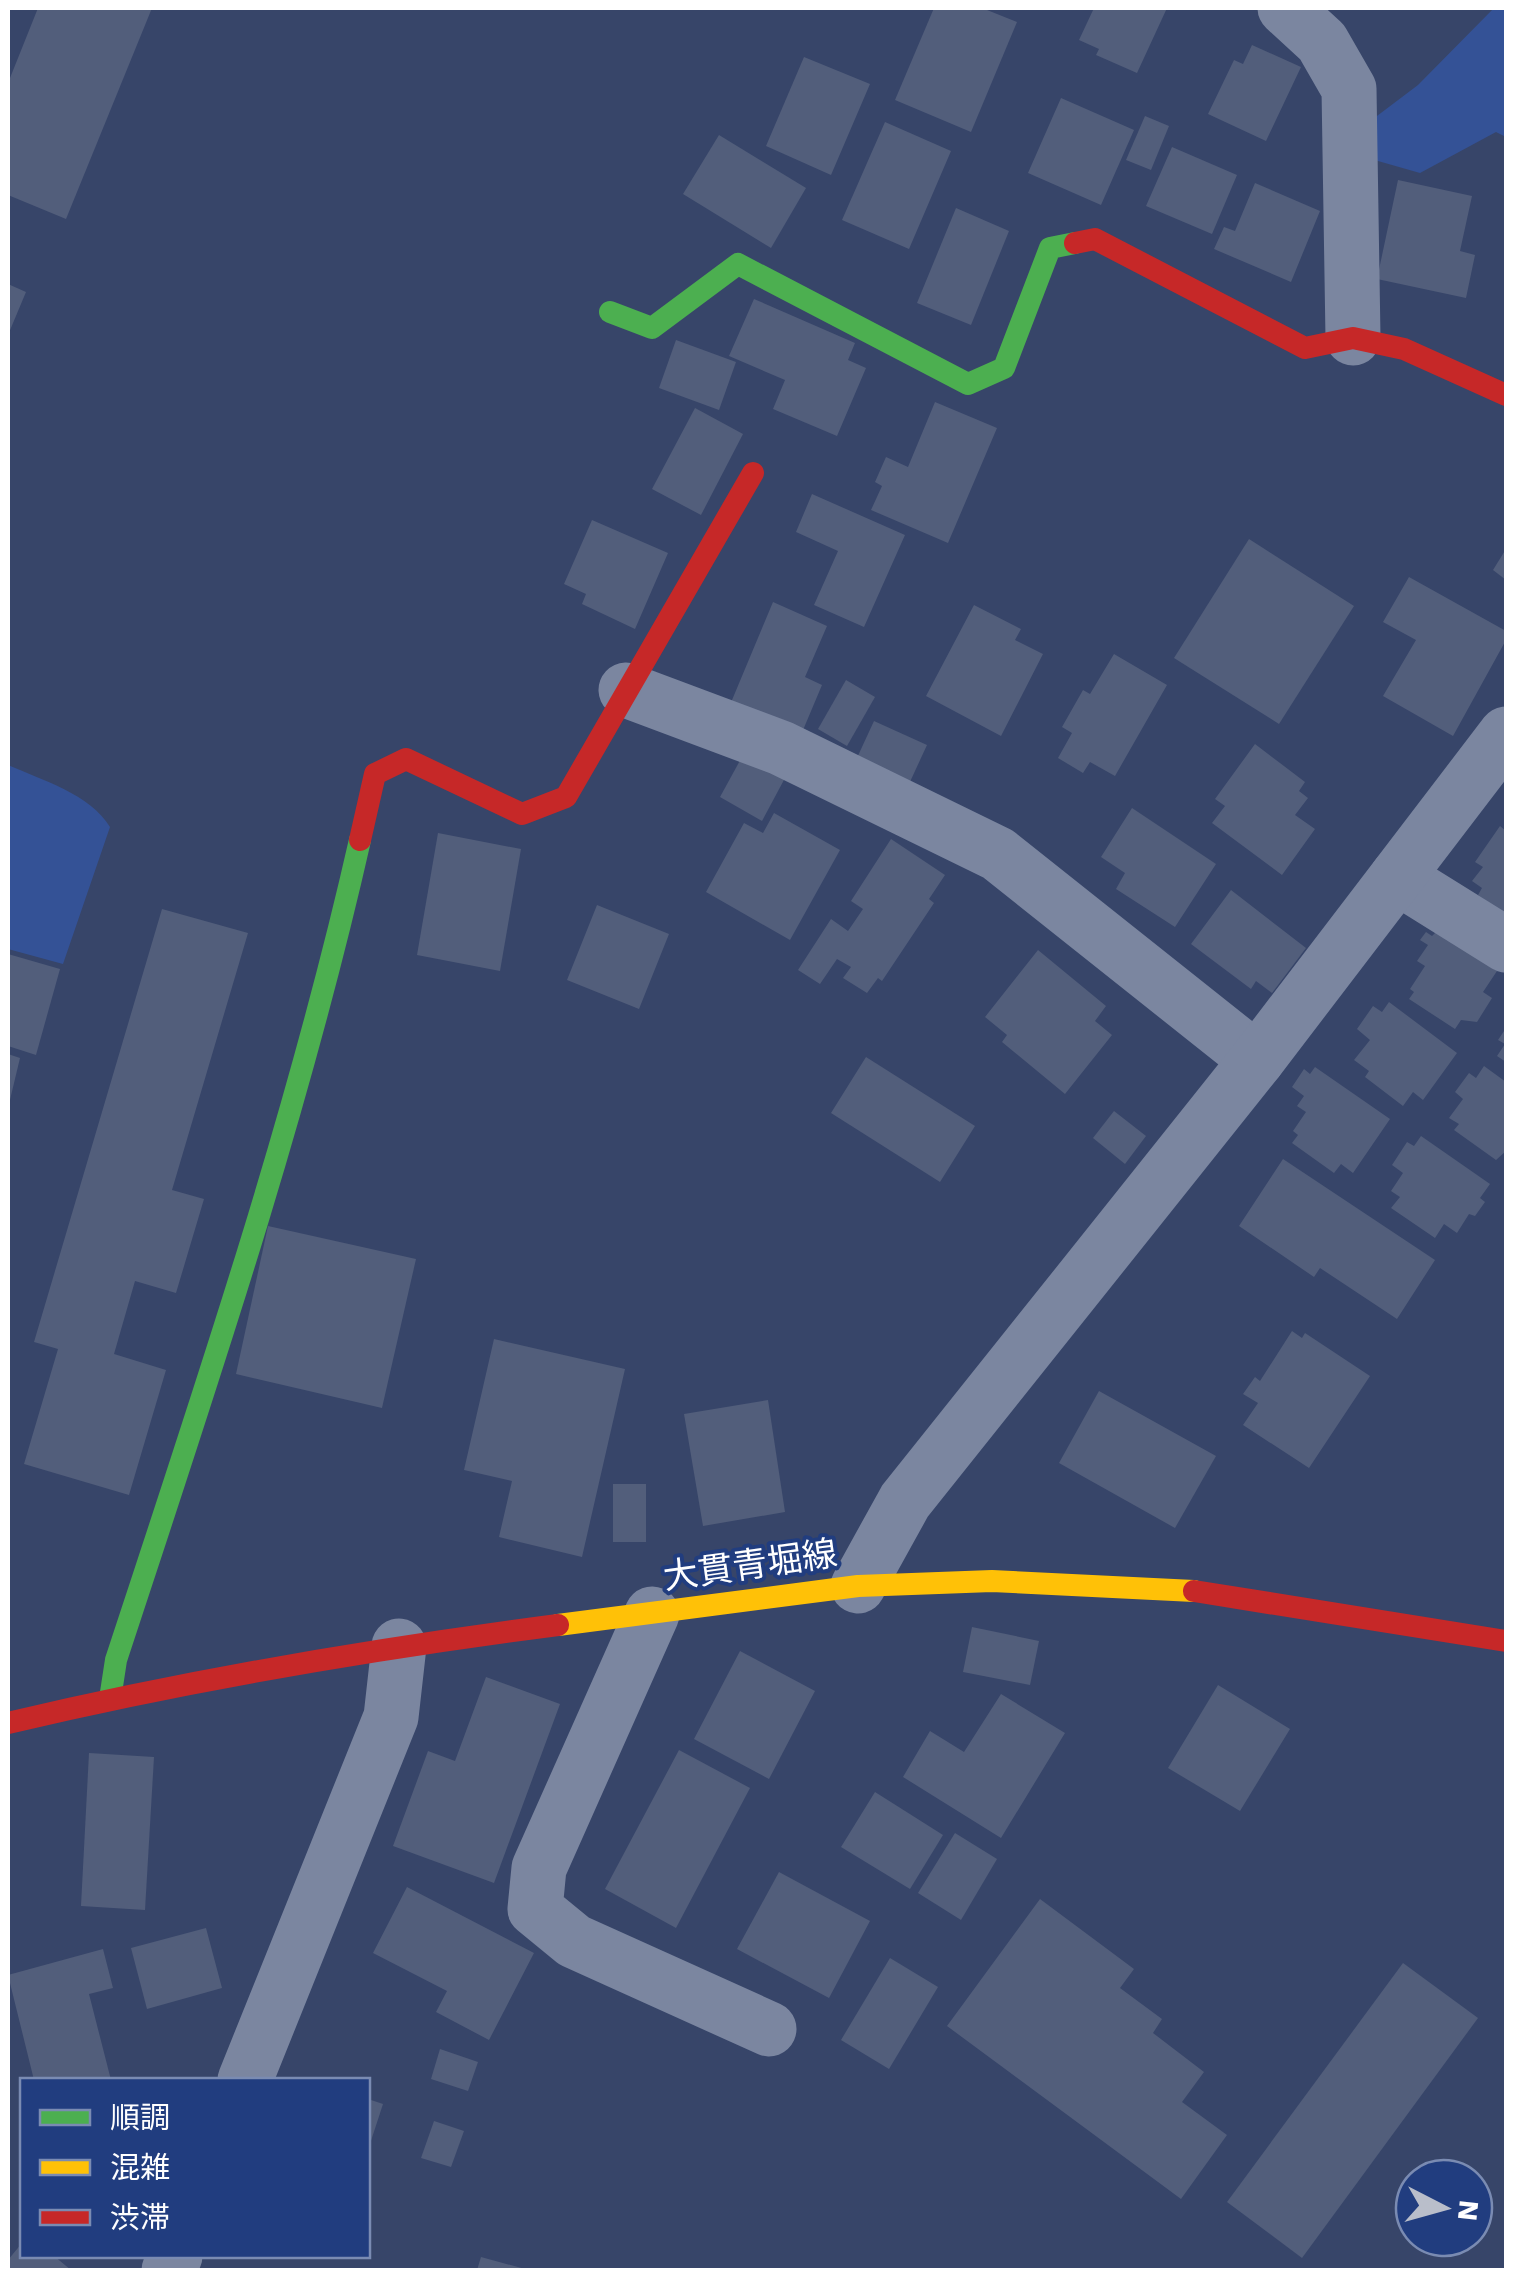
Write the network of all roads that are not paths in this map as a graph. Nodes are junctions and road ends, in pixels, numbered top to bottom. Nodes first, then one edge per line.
1 (1285, 8) edge
2 (610, 312) dead end
3 (1353, 338) junction
4 (1506, 395) edge
5 (753, 473) dead end
6 (626, 690) junction
7 (1506, 734) edge
8 (1397, 877) junction
9 (1506, 945) edge
10 (1257, 1060) junction
11 (858, 1586) junction
12 (652, 1614) junction
13 (1506, 1641) edge
14 (399, 1646) junction
15 (110, 1699) junction
16 (8, 1723) edge
17 (769, 2028) dead end
18 (246, 2078) edge

1 - 3 street
2 - 3 street
3 - 4 street
5 - 6 street
6 - 10 street
6 - 15 street
7 - 8 street
8 - 9 street
8 - 10 street
10 - 11 street
11 - 12 street, 大貫青堀線
11 - 13 street, 大貫青堀線
12 - 14 street, 大貫青堀線
12 - 17 street
14 - 15 street, 大貫青堀線
14 - 18 street
15 - 16 street, 大貫青堀線

